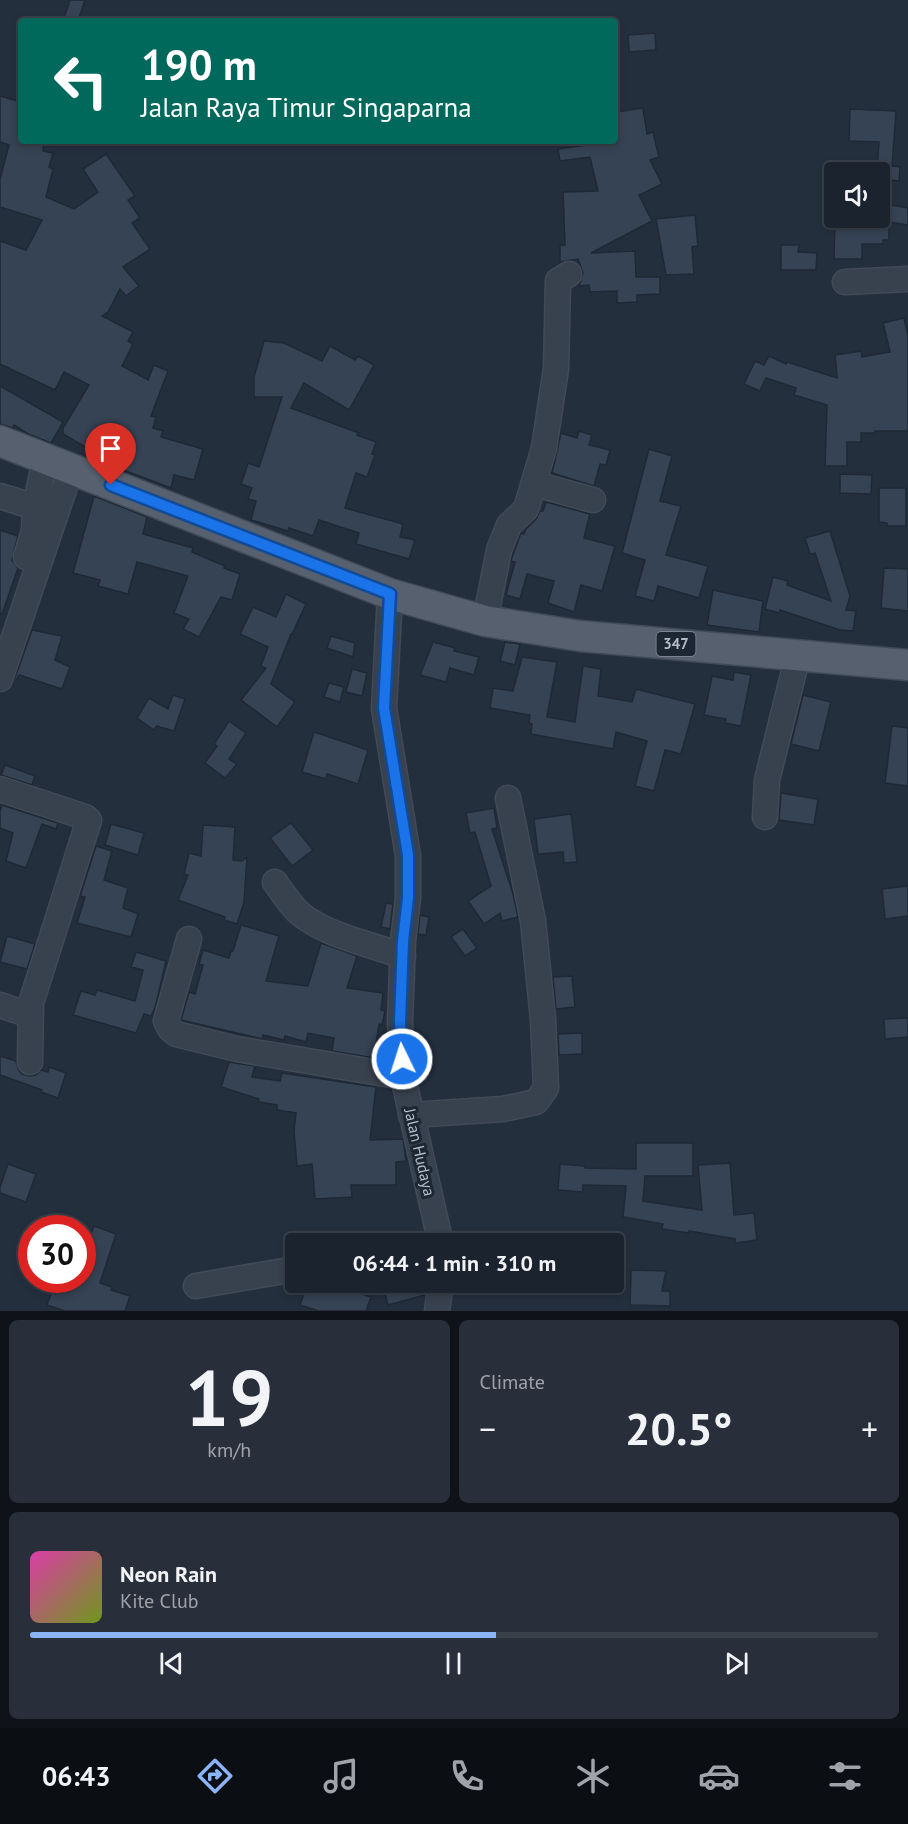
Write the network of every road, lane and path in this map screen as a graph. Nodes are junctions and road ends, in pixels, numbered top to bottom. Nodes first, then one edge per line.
1 (569, 274) dead end
2 (908, 279) edge
3 (845, 282) dead end
4 (2, 449) edge
5 (58, 464) junction
6 (535, 484) junction
7 (0, 496) edge
8 (593, 500) dead end
9 (35, 507) junction
10 (398, 596) junction
11 (485, 621) junction
12 (0, 638) edge
13 (798, 656) junction
14 (908, 665) edge
15 (0, 679) edge
16 (0, 789) edge
17 (508, 798) dead end
18 (765, 817) dead end
19 (275, 882) dead end
20 (189, 939) dead end
21 (403, 956) junction
22 (0, 1005) edge
23 (30, 1015) junction
24 (30, 1062) dead end
25 (403, 1077) junction
26 (411, 1115) junction
27 (438, 1233) edge
28 (285, 1271) edge
29 (196, 1286) dead end
30 (439, 1293) edge
31 (437, 1311) edge

1 - 6 street
2 - 3 street
4 - 5 main road, 347
5 - 9 street
5 - 10 main road, 347
5 - 15 street
6 - 8 street
6 - 11 street
7 - 9 street
9 - 12 street
10 - 11 main road, 347
10 - 21 street, Jalan Hudaya
11 - 13 main road, 347
13 - 14 main road, 347
13 - 18 street
16 - 23 street
17 - 26 street
19 - 21 street
20 - 25 street
21 - 25 street, Jalan Hudaya
22 - 23 street
23 - 24 street
25 - 26 street, Jalan Hudaya
26 - 27 street, Jalan Hudaya
28 - 29 street
30 - 31 street

